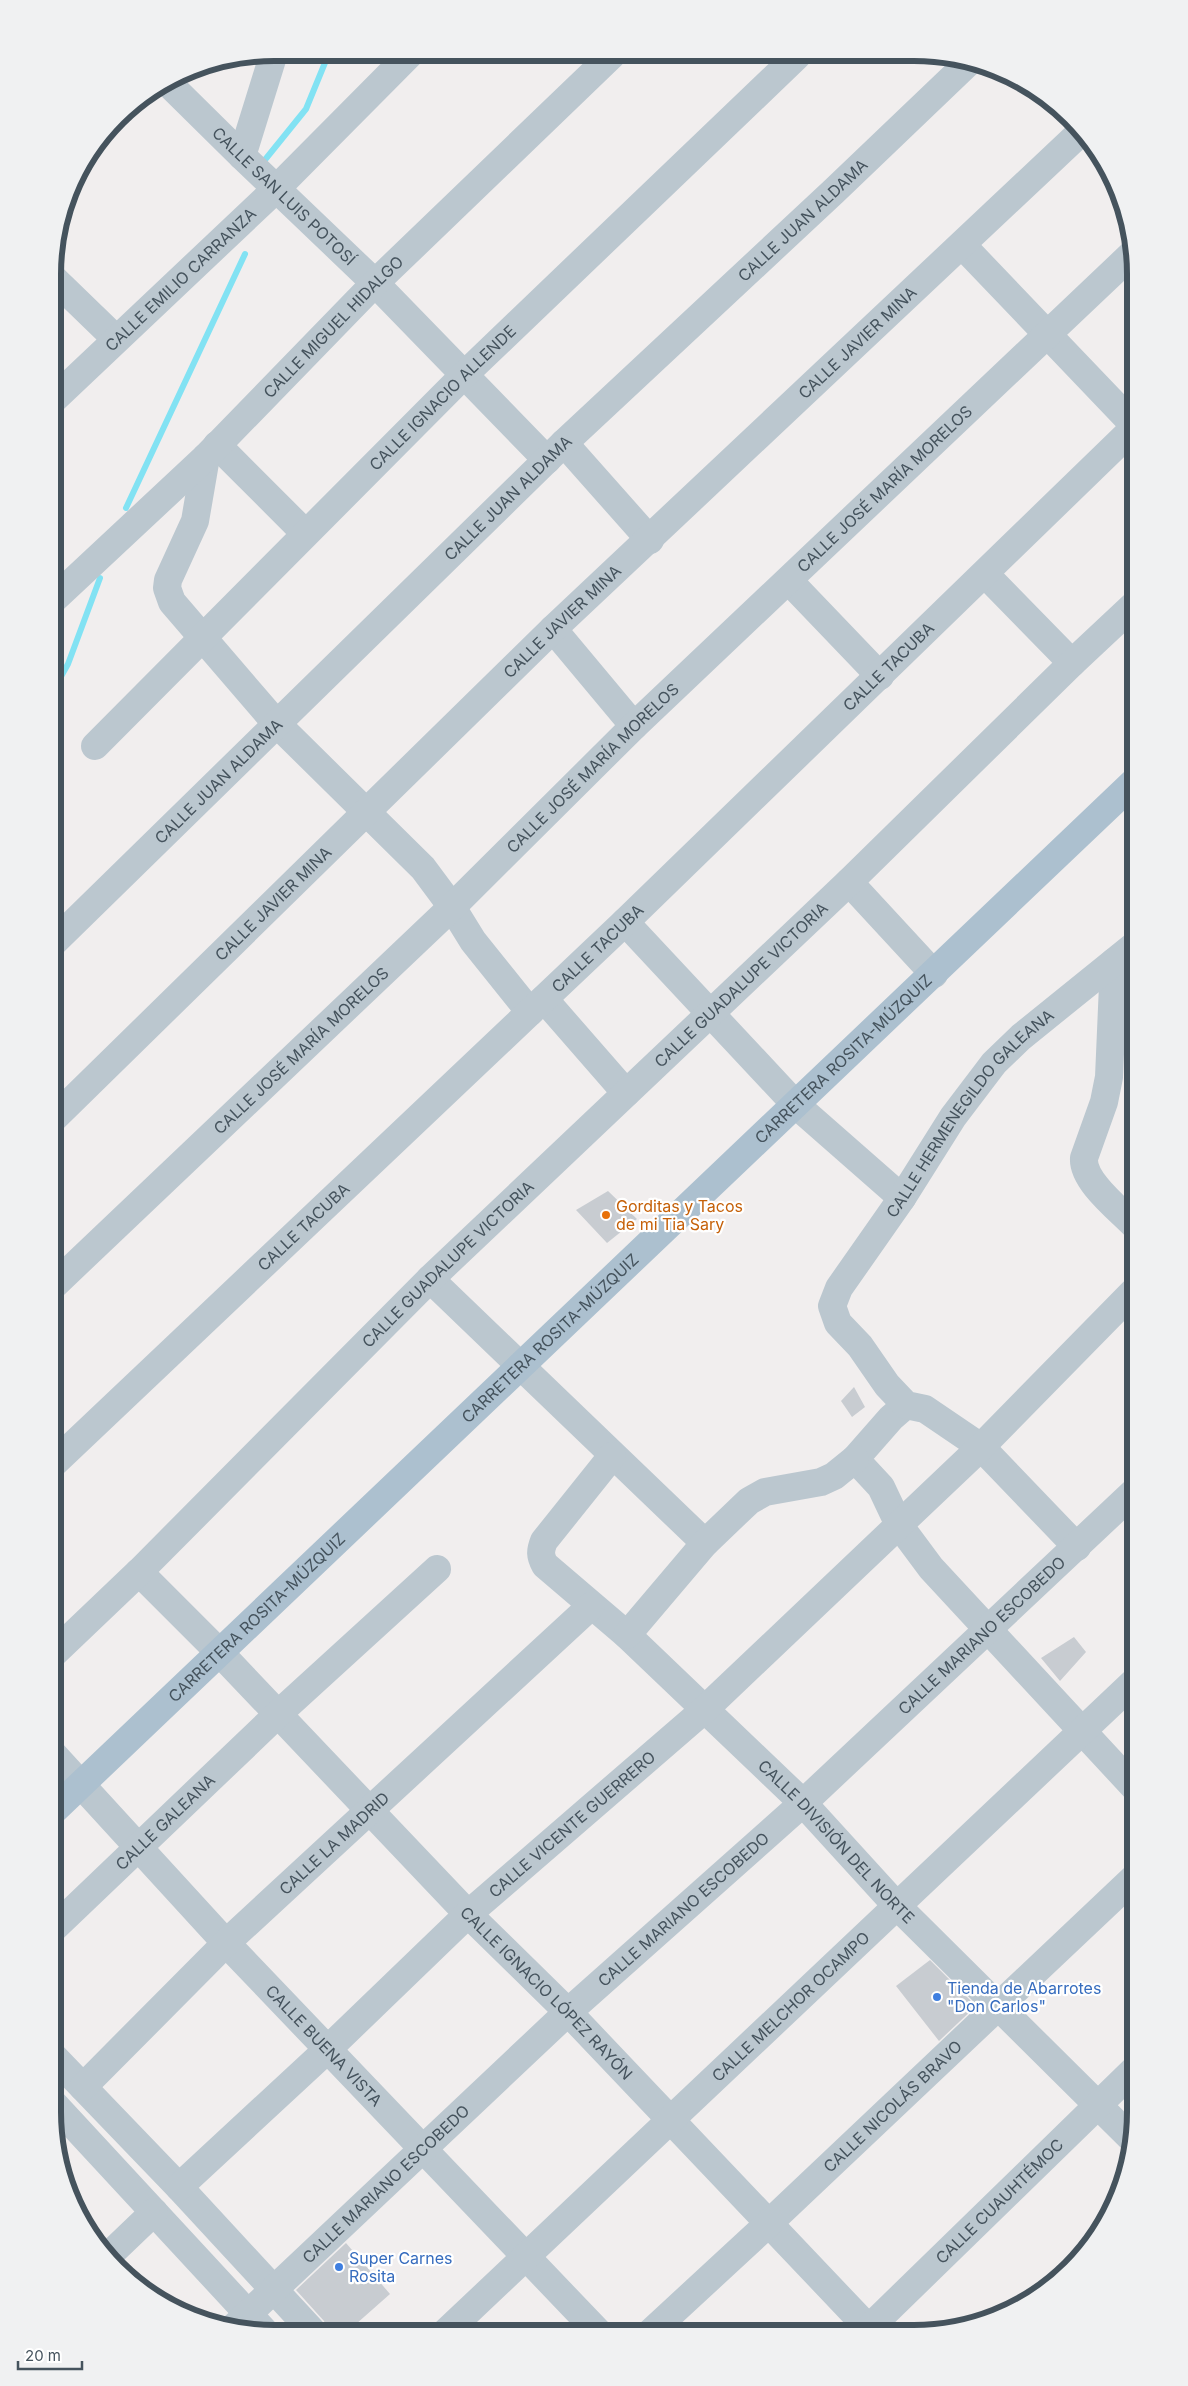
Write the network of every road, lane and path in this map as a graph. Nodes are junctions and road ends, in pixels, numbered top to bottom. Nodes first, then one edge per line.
1 (271, 61) edge
2 (403, 61) edge
3 (606, 61) edge
4 (788, 61) edge
5 (963, 67) edge
6 (172, 87) edge
7 (1077, 137) edge
8 (242, 156) junction
9 (276, 189) junction
10 (963, 246) junction
11 (1126, 260) edge
12 (375, 282) junction
13 (61, 286) edge
14 (1047, 335) junction
15 (116, 340) junction
16 (465, 374) junction
17 (61, 392) edge
18 (1127, 418) edge
19 (1127, 436) edge
20 (212, 451) junction
21 (556, 451) junction
22 (305, 533) junction
23 (650, 540) junction
24 (985, 574) junction
25 (789, 581) junction
26 (61, 592) edge
27 (1127, 611) edge
28 (554, 629) junction
29 (202, 638) junction
30 (1072, 663) junction
31 (880, 676) junction
32 (276, 723) junction
33 (634, 726) junction
34 (95, 746) dead end
35 (1127, 789) edge
36 (367, 813) junction
37 (849, 882) junction
38 (452, 906) junction
39 (625, 922) junction
40 (61, 935) edge
41 (1127, 951) edge
42 (1114, 962) junction
43 (934, 974) junction
44 (537, 1006) junction
45 (710, 1013) junction
46 (626, 1093) junction
47 (796, 1105) junction
48 (61, 1112) edge
49 (902, 1198) junction
50 (1127, 1218) edge
51 (61, 1278) edge
52 (430, 1279) junction
53 (1127, 1298) edge
54 (521, 1368) junction
55 (906, 1405) junction
56 (981, 1447) junction
57 (61, 1456) edge
58 (612, 1456) junction
59 (856, 1459) junction
60 (1127, 1499) edge
61 (899, 1525) junction
62 (705, 1543) junction
63 (1077, 1547) junction
64 (436, 1569) dead end
65 (139, 1572) junction
66 (592, 1606) junction
67 (988, 1631) junction
68 (627, 1635) junction
69 (61, 1646) edge
70 (220, 1653) junction
71 (1127, 1689) edge
72 (704, 1710) junction
73 (278, 1714) junction
74 (1083, 1731) junction
75 (61, 1763) edge
76 (1127, 1779) edge
77 (80, 1786) junction
78 (803, 1803) junction
79 (61, 1804) edge
80 (370, 1810) junction
81 (138, 1848) junction
82 (1127, 1885) edge
83 (896, 1906) junction
84 (468, 1914) junction
85 (61, 1921) edge
86 (226, 1943) junction
87 (997, 2007) junction
88 (568, 2012) junction
89 (328, 2049) junction
90 (61, 2065) edge
91 (1127, 2077) edge
92 (83, 2087) junction
93 (1097, 2105) junction
94 (61, 2115) edge
95 (670, 2120) junction
96 (1125, 2133) edge
97 (422, 2149) junction
98 (179, 2187) junction
99 (154, 2212) junction
100 (768, 2224) junction
101 (113, 2251) edge
102 (526, 2256) junction
103 (273, 2289) junction
104 (248, 2323) edge
105 (249, 2324) edge
106 (306, 2325) edge
107 (453, 2325) edge
108 (591, 2325) edge
109 (659, 2325) edge
110 (862, 2325) edge
111 (876, 2325) edge

1 - 8 street
2 - 9 street, CALLE EMILIO CARRANZA
3 - 12 street, CALLE MIGUEL HIDALGO
4 - 16 street, CALLE IGNACIO ALLENDE
5 - 21 street, CALLE JUAN ALDAMA
6 - 8 street, CALLE SAN LUIS POTOSÍ
7 - 10 street, CALLE JAVIER MINA
8 - 9 street, CALLE SAN LUIS POTOSÍ
9 - 12 street, CALLE SAN LUIS POTOSÍ
9 - 15 street, CALLE EMILIO CARRANZA
10 - 14 street
10 - 23 street, CALLE JAVIER MINA
11 - 14 street, CALLE JOSÉ MARÍA MORELOS
12 - 16 street, CALLE SAN LUIS POTOSÍ
12 - 20 street, CALLE MIGUEL HIDALGO
13 - 15 street
14 - 18 street
14 - 25 street, CALLE JOSÉ MARÍA MORELOS
15 - 17 street, CALLE EMILIO CARRANZA
16 - 21 street, CALLE SAN LUIS POTOSÍ
16 - 22 street, CALLE IGNACIO ALLENDE
19 - 24 street, CALLE TACUBA
20 - 22 street
20 - 26 street, CALLE MIGUEL HIDALGO
20 - 29 street
21 - 23 street, CALLE SAN LUIS POTOSÍ
21 - 32 street, CALLE JUAN ALDAMA
22 - 29 street, CALLE IGNACIO ALLENDE
23 - 28 street, CALLE JAVIER MINA
24 - 30 street
24 - 31 street, CALLE TACUBA
25 - 31 street
25 - 33 street, CALLE JOSÉ MARÍA MORELOS
27 - 30 street
28 - 33 street
28 - 36 street, CALLE JAVIER MINA
29 - 32 street
29 - 34 street, CALLE IGNACIO ALLENDE
30 - 37 street, CALLE GUADALUPE VICTORIA
31 - 39 street, CALLE TACUBA
32 - 36 street
32 - 40 street, CALLE JUAN ALDAMA
33 - 38 street, CALLE JOSÉ MARÍA MORELOS
35 - 43 main road, CARRETERA ROSITA-MÚZQUIZ
36 - 38 street
36 - 48 street, CALLE JAVIER MINA
37 - 43 street
37 - 45 street, CALLE GUADALUPE VICTORIA
38 - 44 street
38 - 51 street, CALLE JOSÉ MARÍA MORELOS
39 - 44 street, CALLE TACUBA
39 - 45 street
41 - 42 street, CALLE HERMENEGILDO GALEANA
42 - 49 street, CALLE HERMENEGILDO GALEANA
42 - 50 street
43 - 47 main road, CARRETERA ROSITA-MÚZQUIZ
44 - 46 street
44 - 57 street, CALLE TACUBA
45 - 46 street, CALLE GUADALUPE VICTORIA
45 - 47 street
46 - 52 street, CALLE GUADALUPE VICTORIA
47 - 49 street
47 - 54 main road, CARRETERA ROSITA-MÚZQUIZ
49 - 55 street, CALLE HERMENEGILDO GALEANA
52 - 54 street
52 - 65 street, CALLE GUADALUPE VICTORIA
53 - 56 street, CALLE VICENTE GUERRERO
54 - 58 street
54 - 70 main road, CARRETERA ROSITA-MÚZQUIZ
55 - 56 street
55 - 59 street
56 - 61 street, CALLE VICENTE GUERRERO
56 - 63 street
58 - 62 street
58 - 66 street, CALLE DIVISIÓN DEL NORTE
59 - 61 street
59 - 62 street
60 - 63 street, CALLE MARIANO ESCOBEDO
61 - 67 street
61 - 72 street, CALLE VICENTE GUERRERO
62 - 68 street
63 - 67 street, CALLE MARIANO ESCOBEDO
64 - 73 street
65 - 69 street, CALLE GUADALUPE VICTORIA
65 - 70 street, CALLE IGNACIO LÓPEZ RAYÓN
66 - 68 street, CALLE DIVISIÓN DEL NORTE
66 - 80 street, CALLE LA MADRID
67 - 74 street
67 - 78 street, CALLE MARIANO ESCOBEDO
68 - 72 street, CALLE DIVISIÓN DEL NORTE
70 - 73 street, CALLE IGNACIO LÓPEZ RAYÓN
70 - 77 main road, CARRETERA ROSITA-MÚZQUIZ
71 - 74 street, CALLE MELCHOR OCAMPO
72 - 78 street, CALLE DIVISIÓN DEL NORTE
72 - 84 street, CALLE VICENTE GUERRERO
73 - 80 street, CALLE IGNACIO LÓPEZ RAYÓN
73 - 81 street, CALLE GALEANA
74 - 76 street
74 - 83 street, CALLE MELCHOR OCAMPO
75 - 77 street, CALLE BUENA VISTA
77 - 79 main road, CARRETERA ROSITA-MÚZQUIZ
77 - 81 street, CALLE BUENA VISTA
78 - 83 street, CALLE DIVISIÓN DEL NORTE
78 - 88 street, CALLE MARIANO ESCOBEDO
80 - 84 street, CALLE IGNACIO LÓPEZ RAYÓN
80 - 86 street, CALLE LA MADRID
81 - 85 street, CALLE GALEANA
81 - 86 street, CALLE BUENA VISTA
82 - 87 street, CALLE NICOLÁS BRAVO
83 - 87 street, CALLE DIVISIÓN DEL NORTE
83 - 95 street, CALLE MELCHOR OCAMPO
84 - 88 street, CALLE IGNACIO LÓPEZ RAYÓN
84 - 89 street, CALLE VICENTE GUERRERO
86 - 89 street, CALLE BUENA VISTA
86 - 92 street, CALLE LA MADRID
87 - 93 street, CALLE DIVISIÓN DEL NORTE
87 - 100 street, CALLE NICOLÁS BRAVO
88 - 95 street, CALLE IGNACIO LÓPEZ RAYÓN
88 - 97 street, CALLE MARIANO ESCOBEDO
89 - 97 street, CALLE BUENA VISTA
89 - 98 street, CALLE VICENTE GUERRERO
90 - 92 street
91 - 93 street, CALLE CUAUHTÉMOC
92 - 98 street
93 - 96 street, CALLE DIVISIÓN DEL NORTE
93 - 111 street, CALLE CUAUHTÉMOC
94 - 99 street
95 - 100 street, CALLE IGNACIO LÓPEZ RAYÓN
95 - 102 street, CALLE MELCHOR OCAMPO
97 - 102 street, CALLE BUENA VISTA
97 - 103 street, CALLE MARIANO ESCOBEDO
98 - 103 street
99 - 101 street
99 - 104 street
100 - 109 street, CALLE NICOLÁS BRAVO
100 - 110 street, CALLE IGNACIO LÓPEZ RAYÓN
102 - 107 street, CALLE MELCHOR OCAMPO
102 - 108 street, CALLE BUENA VISTA
103 - 105 street, CALLE MARIANO ESCOBEDO
103 - 106 street

